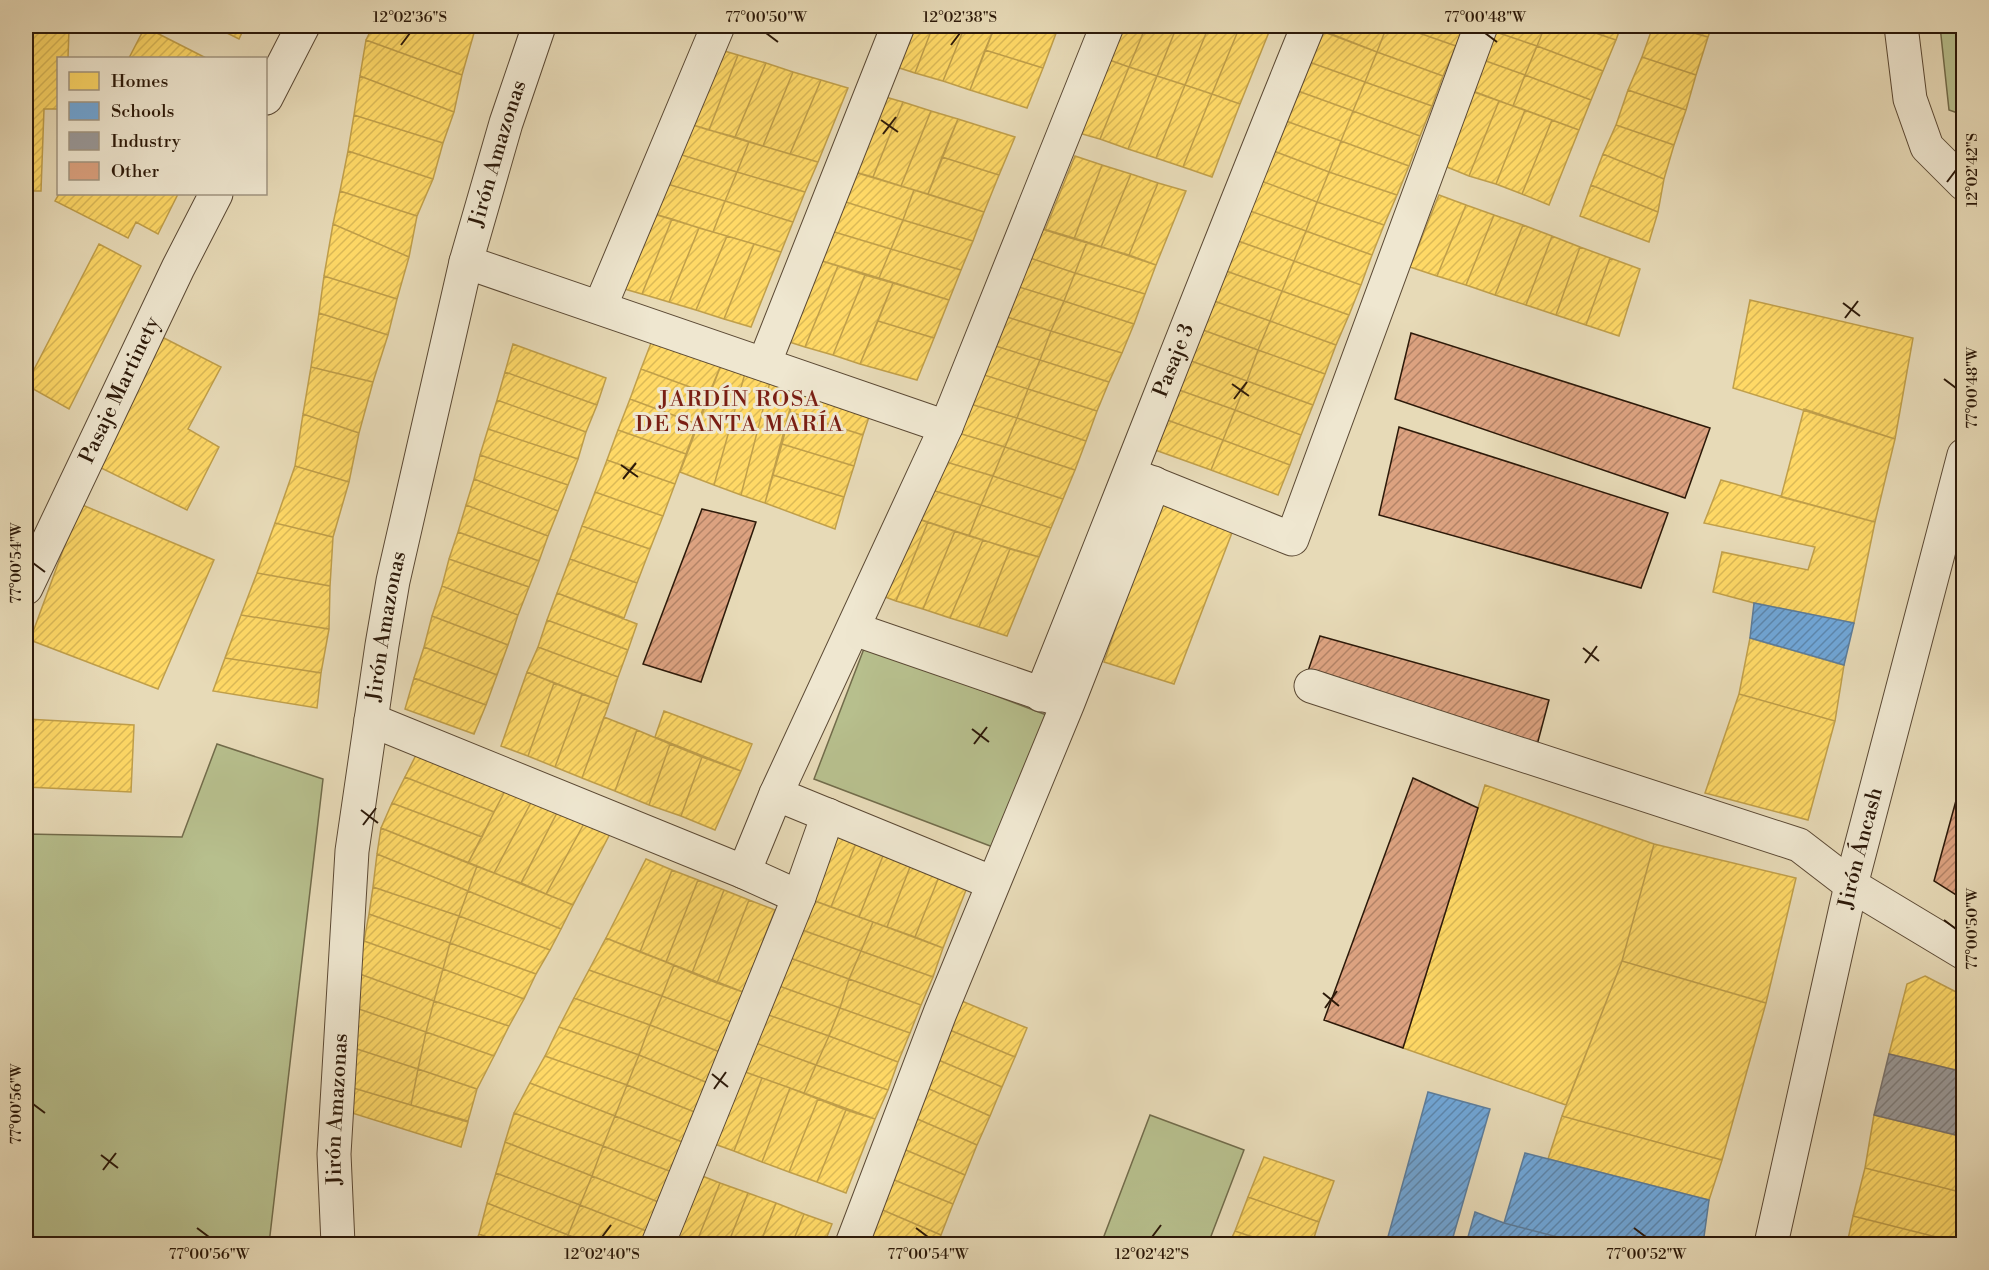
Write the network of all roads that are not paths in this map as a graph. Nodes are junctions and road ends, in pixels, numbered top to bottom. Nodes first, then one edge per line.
1 (303, 26) edge
2 (539, 26) edge
3 (718, 26) edge
4 (898, 26) edge
5 (1107, 26) edge
6 (1308, 26) edge
7 (1481, 26) edge
8 (1901, 26) edge
9 (267, 96) edge
10 (1964, 184) edge
11 (215, 195) edge
12 (466, 262) junction
13 (600, 307) junction
14 (764, 364) junction
15 (946, 427) junction
16 (1964, 455) edge
17 (1142, 478) junction
18 (26, 588) edge
19 (854, 629) junction
20 (1311, 686) dead end
21 (1054, 699) junction
22 (371, 720) junction
23 (776, 794) junction
24 (828, 815) junction
25 (744, 872) junction
26 (993, 883) junction
27 (1851, 885) junction
28 (798, 897) junction
29 (1964, 953) edge
30 (338, 1245) edge
31 (658, 1245) edge
32 (852, 1245) edge
33 (1771, 1245) edge

1 - 9 street
2 - 12 street, Jirón Amazonas
3 - 13 street
4 - 14 street
5 - 15 street
6 - 17 street, Pasaje 3
7 - 17 street
8 - 10 street
11 - 18 street, Pasaje Martinety
12 - 13 street
12 - 22 street, Jirón Amazonas
13 - 14 street
14 - 15 street
15 - 19 street
16 - 27 street, Jirón Áncash
17 - 21 street, Pasaje 3
19 - 21 street
19 - 23 street
20 - 27 street
21 - 26 street, Pasaje 3
22 - 25 street
22 - 30 street, Jirón Amazonas
23 - 24 street
23 - 25 street
24 - 26 street
24 - 28 street
25 - 28 street
26 - 32 street, Pasaje 3
27 - 29 street
27 - 33 street, Jirón Áncash
28 - 31 street

